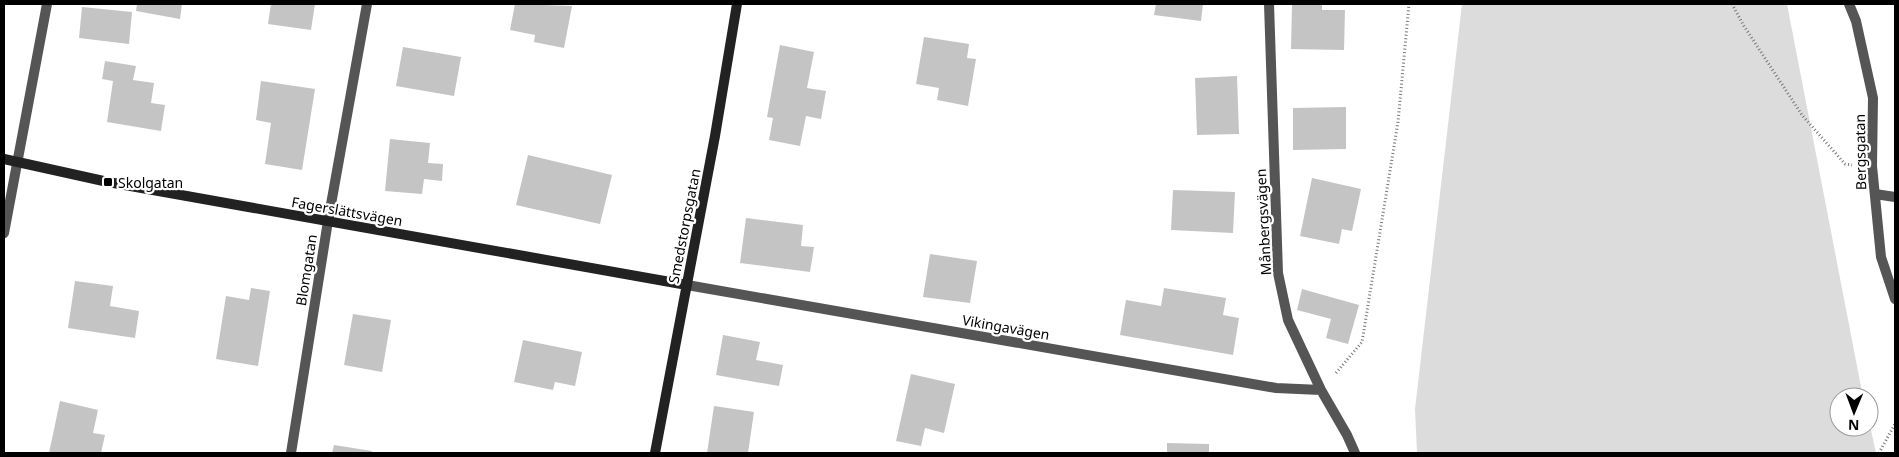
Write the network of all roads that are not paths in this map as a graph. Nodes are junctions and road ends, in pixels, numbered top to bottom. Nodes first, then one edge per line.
1 (47, 4) edge
2 (367, 4) edge
3 (737, 4) edge
4 (1269, 4) edge
5 (1849, 4) edge
6 (4, 159) edge
7 (16, 163) junction
8 (1875, 194) junction
9 (1895, 197) edge
10 (328, 221) junction
11 (4, 232) edge
12 (687, 285) junction
13 (1895, 299) edge
14 (1321, 390) junction
15 (291, 453) edge
16 (655, 453) edge
17 (1355, 453) edge

1 - 7 street
2 - 10 street, Blomgatan
3 - 12 street, Smedstorpsgatan
4 - 14 street, Månbergsvägen
5 - 8 street, Bergsgatan
6 - 7 street, Fagerslättsvägen
7 - 10 street, Fagerslättsvägen
7 - 11 street
8 - 9 street
8 - 13 street, Bergsgatan
10 - 12 street, Fagerslättsvägen
10 - 15 street, Blomgatan
12 - 14 street, Vikingavägen
12 - 16 street, Smedstorpsgatan
14 - 17 street, Månbergsvägen

